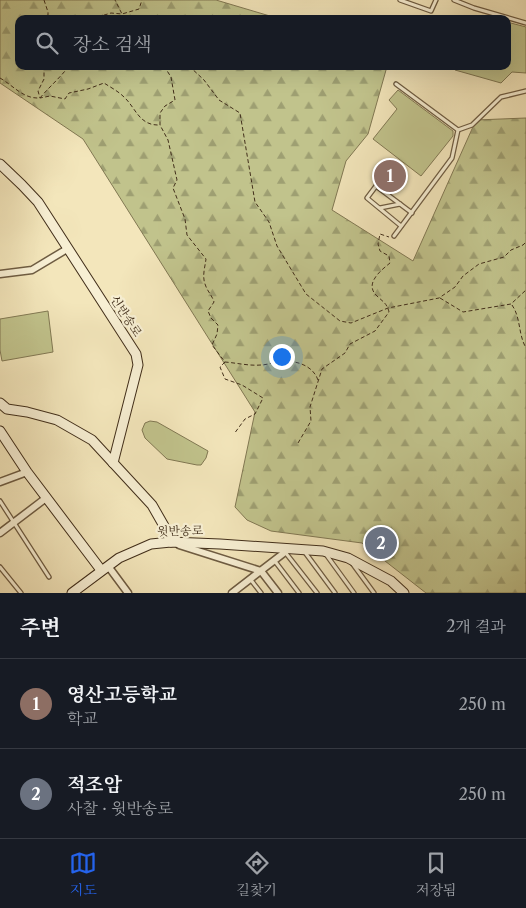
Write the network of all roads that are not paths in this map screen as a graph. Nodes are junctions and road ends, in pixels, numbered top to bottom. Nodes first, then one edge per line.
1 (400, 0) edge
2 (436, 0) edge
3 (454, 0) edge
4 (498, 15) edge
5 (511, 19) edge
6 (526, 23) edge
7 (396, 84) dead end
8 (526, 91) edge
9 (458, 130) junction
10 (0, 164) edge
11 (400, 204) junction
12 (379, 208) junction
13 (412, 213) junction
14 (401, 226) junction
15 (394, 236) road end
16 (67, 249) junction
17 (0, 274) edge
18 (0, 403) edge
19 (0, 431) edge
20 (113, 464) junction
21 (27, 472) junction
22 (0, 482) edge
23 (46, 498) junction
24 (0, 501) edge
25 (13, 523) junction
26 (0, 533) edge
27 (171, 542) junction
28 (302, 549) junction
29 (287, 550) junction
30 (323, 551) junction
31 (348, 558) junction
32 (274, 560) junction
33 (0, 567) edge
34 (104, 568) junction
35 (261, 571) junction
36 (49, 577) dead end
37 (250, 579) junction
38 (241, 590) edge
39 (21, 593) edge
40 (72, 593) edge
41 (128, 593) edge
42 (232, 593) edge
43 (261, 593) edge
44 (278, 593) edge
45 (299, 593) edge
46 (316, 593) edge
47 (335, 593) edge
48 (354, 593) edge
49 (374, 593) edge
50 (404, 593) edge

1 - 2 lane
3 - 4 lane
5 - 6 lane
7 - 9 lane
8 - 9 lane
9 - 13 lane
10 - 16 main road, 신반송로
11 - 12 lane
11 - 12 lane
11 - 13 lane
12 - 14 lane
13 - 14 lane
14 - 15 lane
16 - 17 street
16 - 20 main road, 신반송로
18 - 20 main road
19 - 21 main road
20 - 27 main road
21 - 22 street
21 - 23 main road
23 - 25 street
23 - 34 main road
24 - 25 lane
25 - 26 street
25 - 36 lane
27 - 29 main road, 윗반송로
27 - 34 main road, 윗반송로
27 - 35 street
28 - 29 main road, 윗반송로
28 - 30 main road, 윗반송로
28 - 47 lane
29 - 32 street
29 - 46 lane
30 - 31 main road, 윗반송로
30 - 48 lane
31 - 49 lane
31 - 50 main road, 윗반송로
32 - 35 street
32 - 45 lane
33 - 39 lane
34 - 40 main road, 윗반송로
34 - 41 street
35 - 37 street
35 - 44 street
37 - 38 street
37 - 43 lane
38 - 42 street

